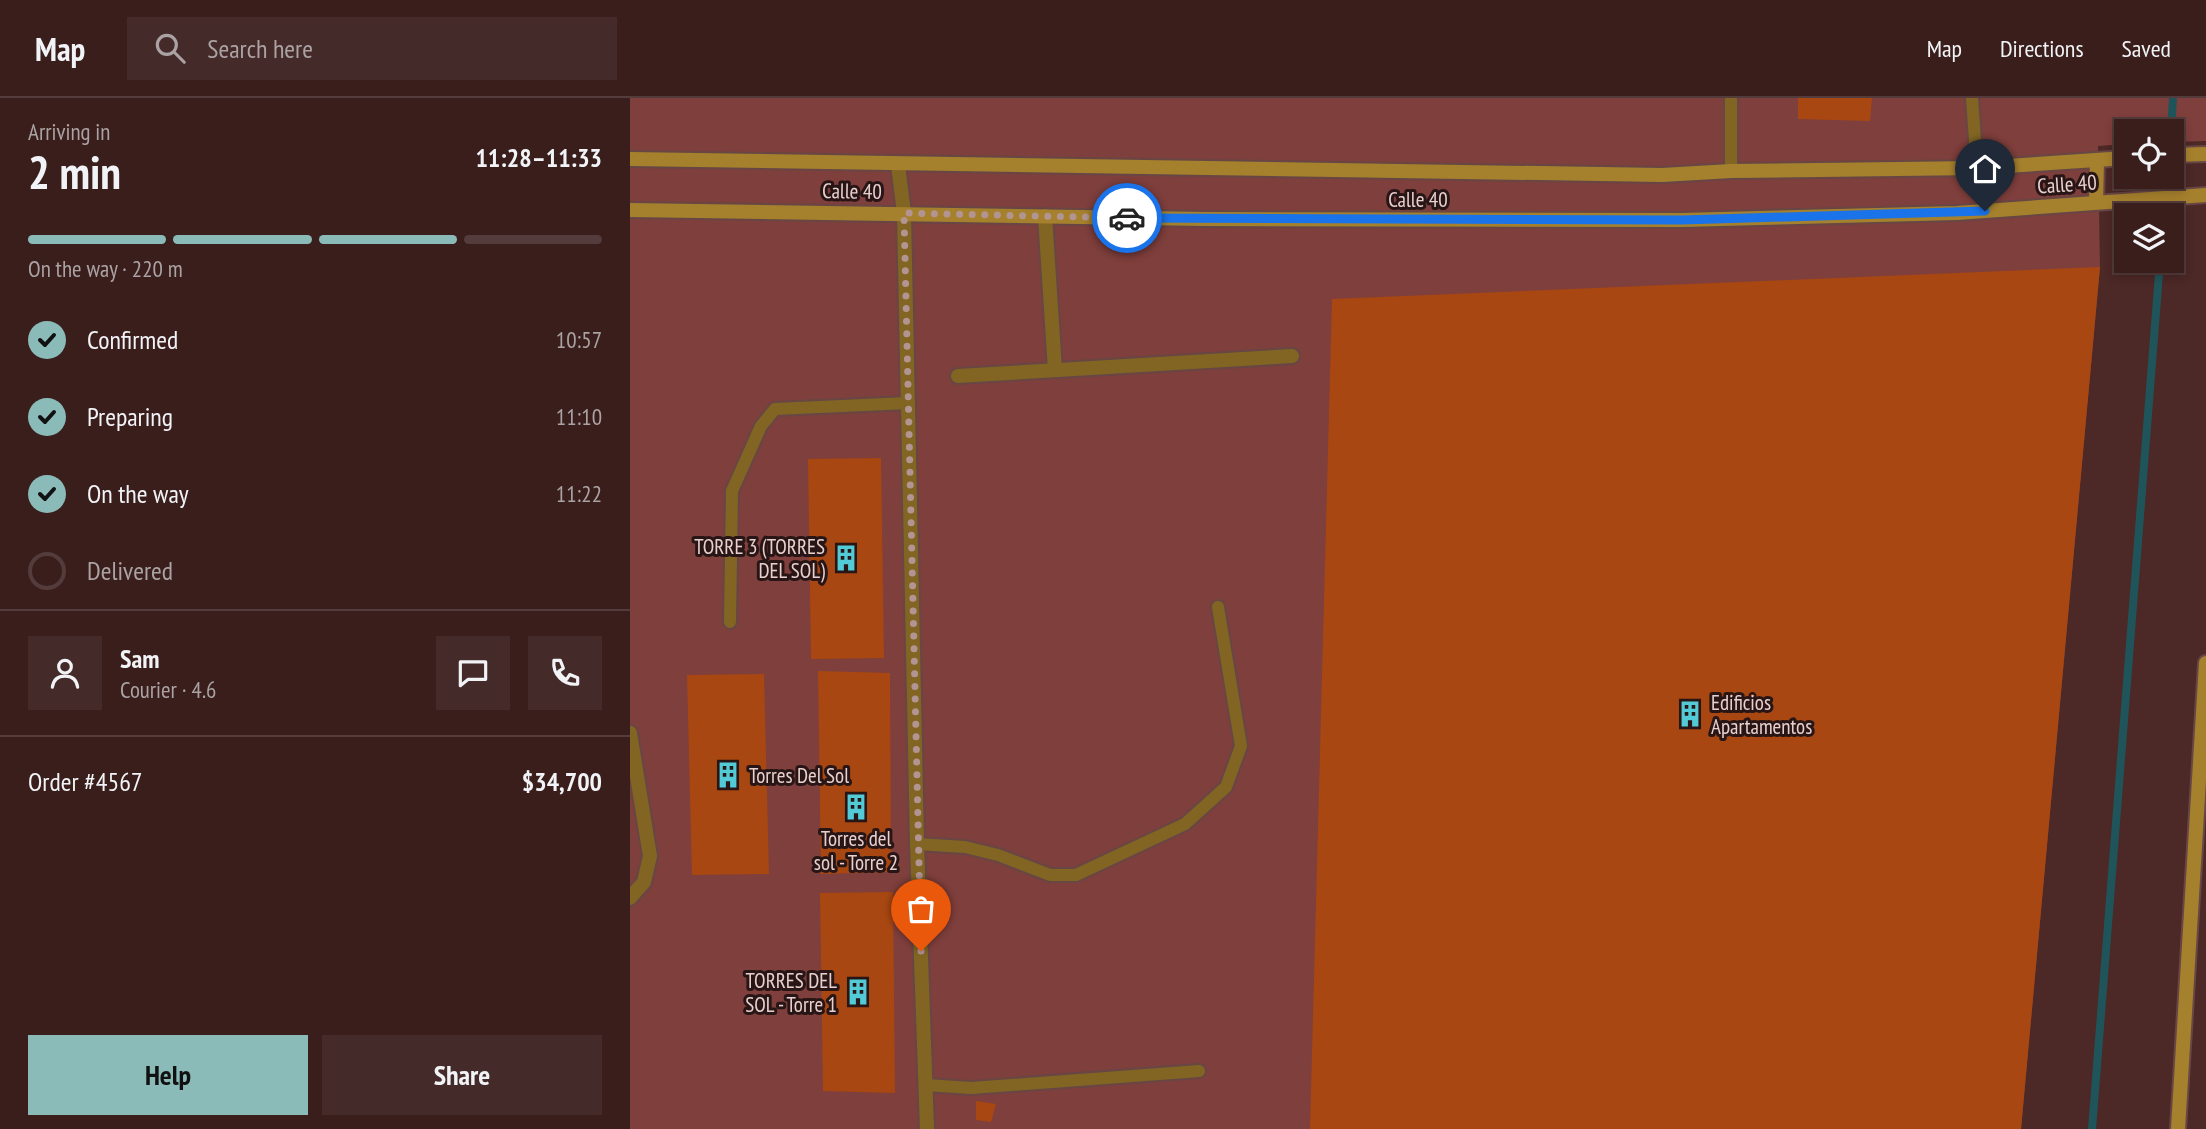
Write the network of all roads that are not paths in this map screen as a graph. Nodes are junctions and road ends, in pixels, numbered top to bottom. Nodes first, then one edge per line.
1 (1731, 98) edge
2 (1972, 98) edge
3 (2206, 154) edge
4 (2184, 155) edge
5 (630, 159) edge
6 (2114, 159) edge
7 (2096, 160) junction
8 (898, 165) junction
9 (1977, 168) junction
10 (1731, 171) junction
11 (2206, 195) edge
12 (2096, 203) junction
13 (630, 210) edge
14 (904, 213) junction
15 (1045, 216) junction
16 (1292, 356) dead end
17 (1055, 370) junction
18 (958, 376) dead end
19 (908, 403) junction
20 (1218, 607) dead end
21 (730, 622) dead end
22 (2206, 663) edge
23 (630, 733) edge
24 (633, 775) edge
25 (917, 844) junction
26 (630, 898) edge
27 (1199, 1071) dead end
28 (926, 1085) junction
29 (928, 1129) edge
30 (2178, 1129) edge

1 - 10 lane
2 - 9 lane
3 - 4 main road
5 - 8 main road, Calle 40
6 - 7 main road, Calle 40
7 - 9 main road, Calle 40
7 - 12 main road
8 - 10 main road, Calle 40
8 - 14 street
9 - 10 main road, Calle 40
11 - 12 main road, Calle 40
12 - 15 main road, Calle 40
13 - 14 main road, Calle 40
14 - 15 main road, Calle 40
14 - 19 street
15 - 17 street
16 - 17 street
17 - 18 street
19 - 21 lane
19 - 25 street
20 - 25 lane
22 - 30 main road
23 - 24 street
24 - 26 street
25 - 28 street
27 - 28 lane
28 - 29 street

